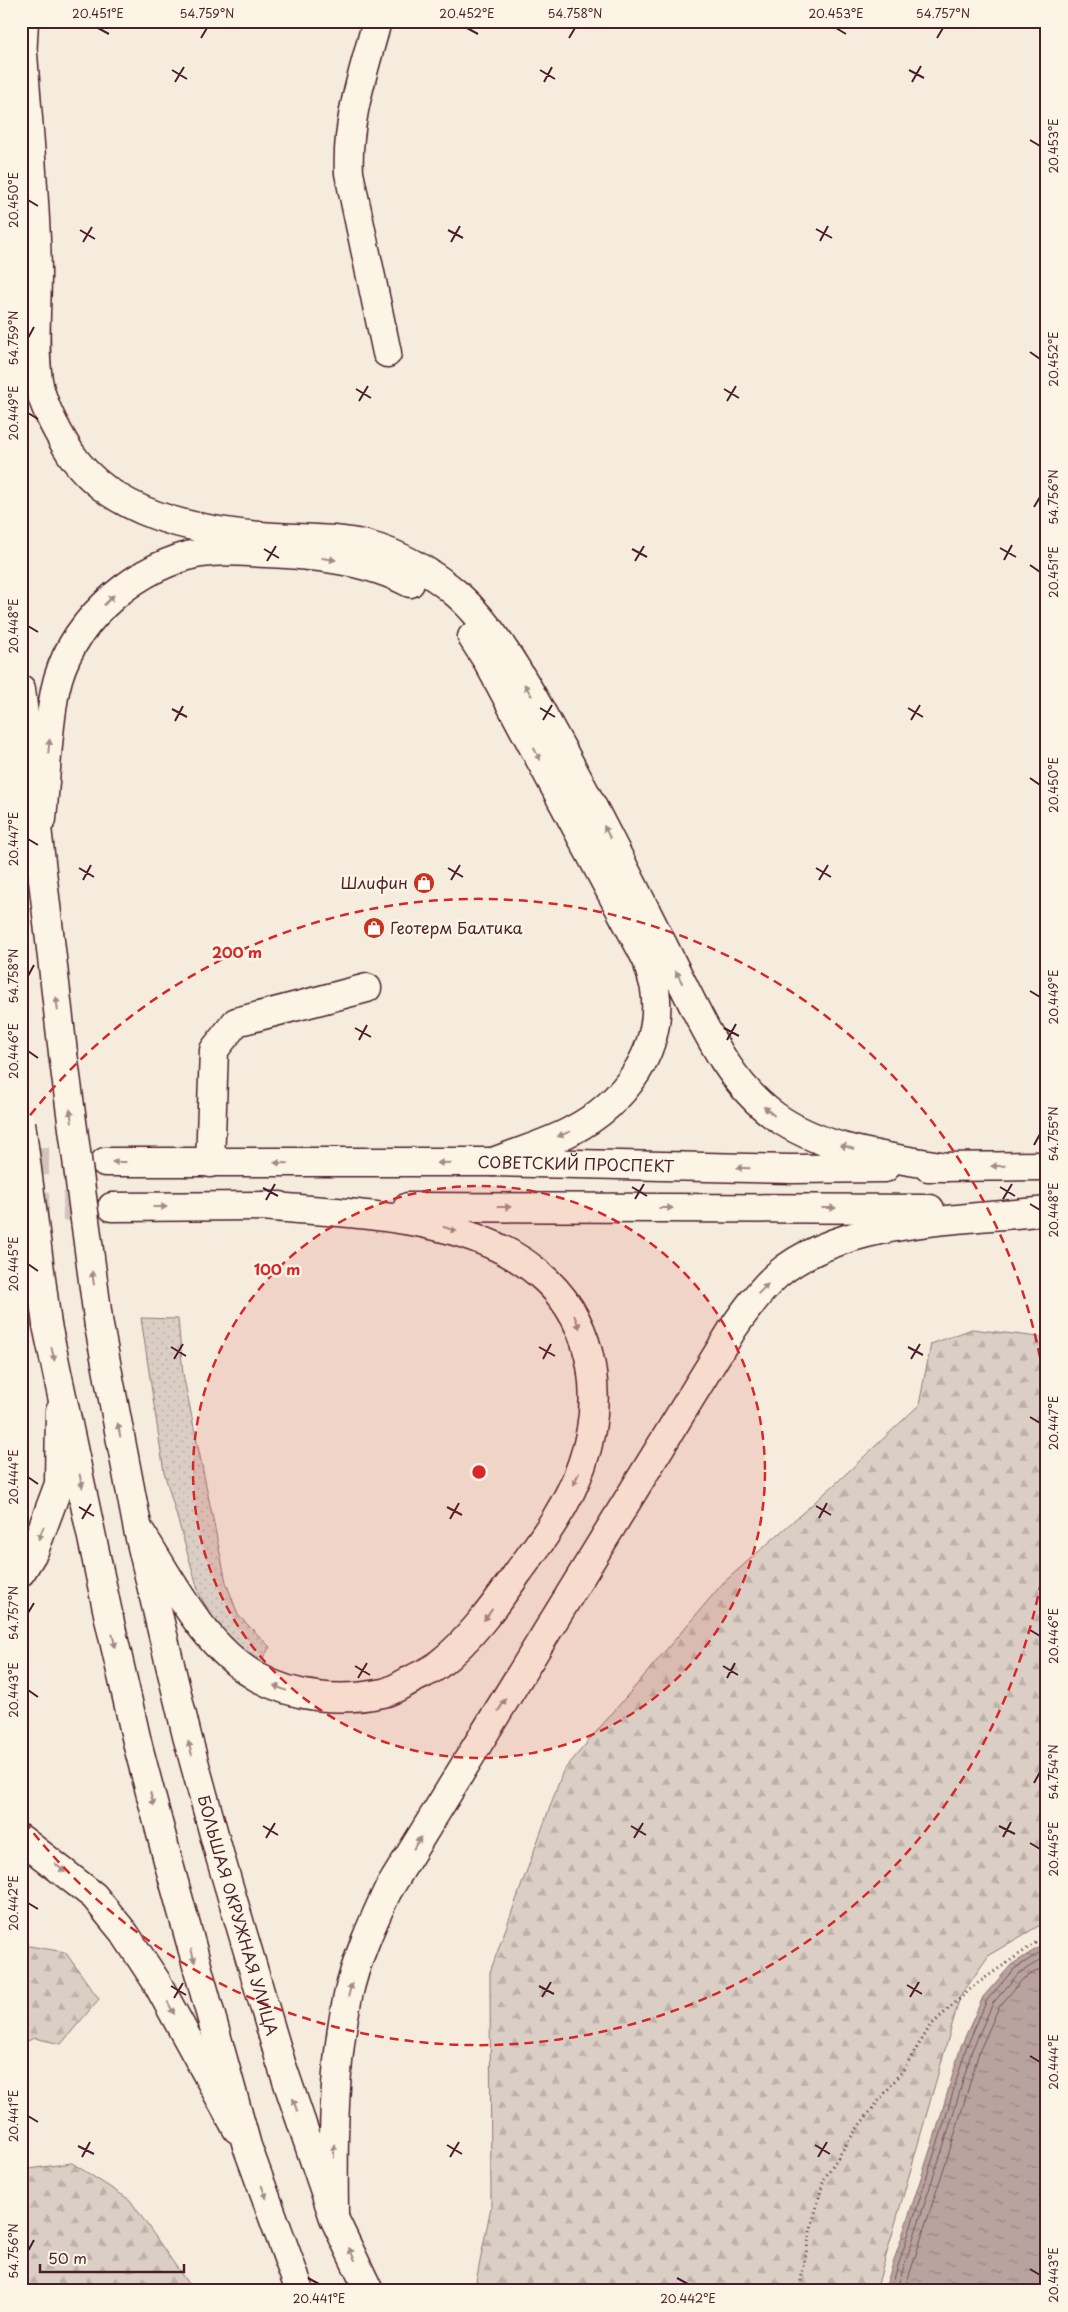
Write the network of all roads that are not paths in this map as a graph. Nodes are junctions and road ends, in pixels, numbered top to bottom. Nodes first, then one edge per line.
1 (377, 21) edge
2 (23, 34) edge
3 (21, 78) edge
4 (388, 353) dead end
5 (21, 688) edge
6 (39, 846) junction
7 (367, 988) dead end
8 (21, 1124) edge
9 (104, 1162) tunnel mouth
10 (493, 1162) junction
11 (210, 1163) junction
12 (1047, 1166) edge
13 (946, 1167) junction
14 (262, 1206) junction
15 (112, 1207) tunnel mouth
16 (1047, 1210) edge
17 (60, 1382) junction
18 (138, 1530) junction
19 (21, 1572) edge
20 (21, 1839) edge
21 (247, 2146) junction
22 (334, 2218) junction
23 (300, 2291) edge
24 (369, 2291) edge

1 - 4 main road
2 - 3 main road
13 -> 2 main road
5 - 6 main road
6 -> 10 main road
18 -> 6 main road, БОЛЬШАЯ ОКРУЖНАЯ УЛИЦА, bridge
7 - 11 main road
8 -> 17 main road, bridge
11 -> 9 main road, СОВЕТСКИЙ ПРОСПЕКТ
10 -> 11 main road, СОВЕТСКИЙ ПРОСПЕКТ
13 -> 10 main road, СОВЕТСКИЙ ПРОСПЕКТ
12 -> 13 main road, СОВЕТСКИЙ ПРОСПЕКТ
15 -> 14 main road
14 -> 16 main road
14 -> 18 main road
22 -> 16 main road
17 -> 19 main road
17 -> 21 main road
22 -> 18 main road, БОЛЬШАЯ ОКРУЖНАЯ УЛИЦА
20 -> 21 main road
21 -> 23 main road
24 -> 22 main road, БОЛЬШАЯ ОКРУЖНАЯ УЛИЦА

